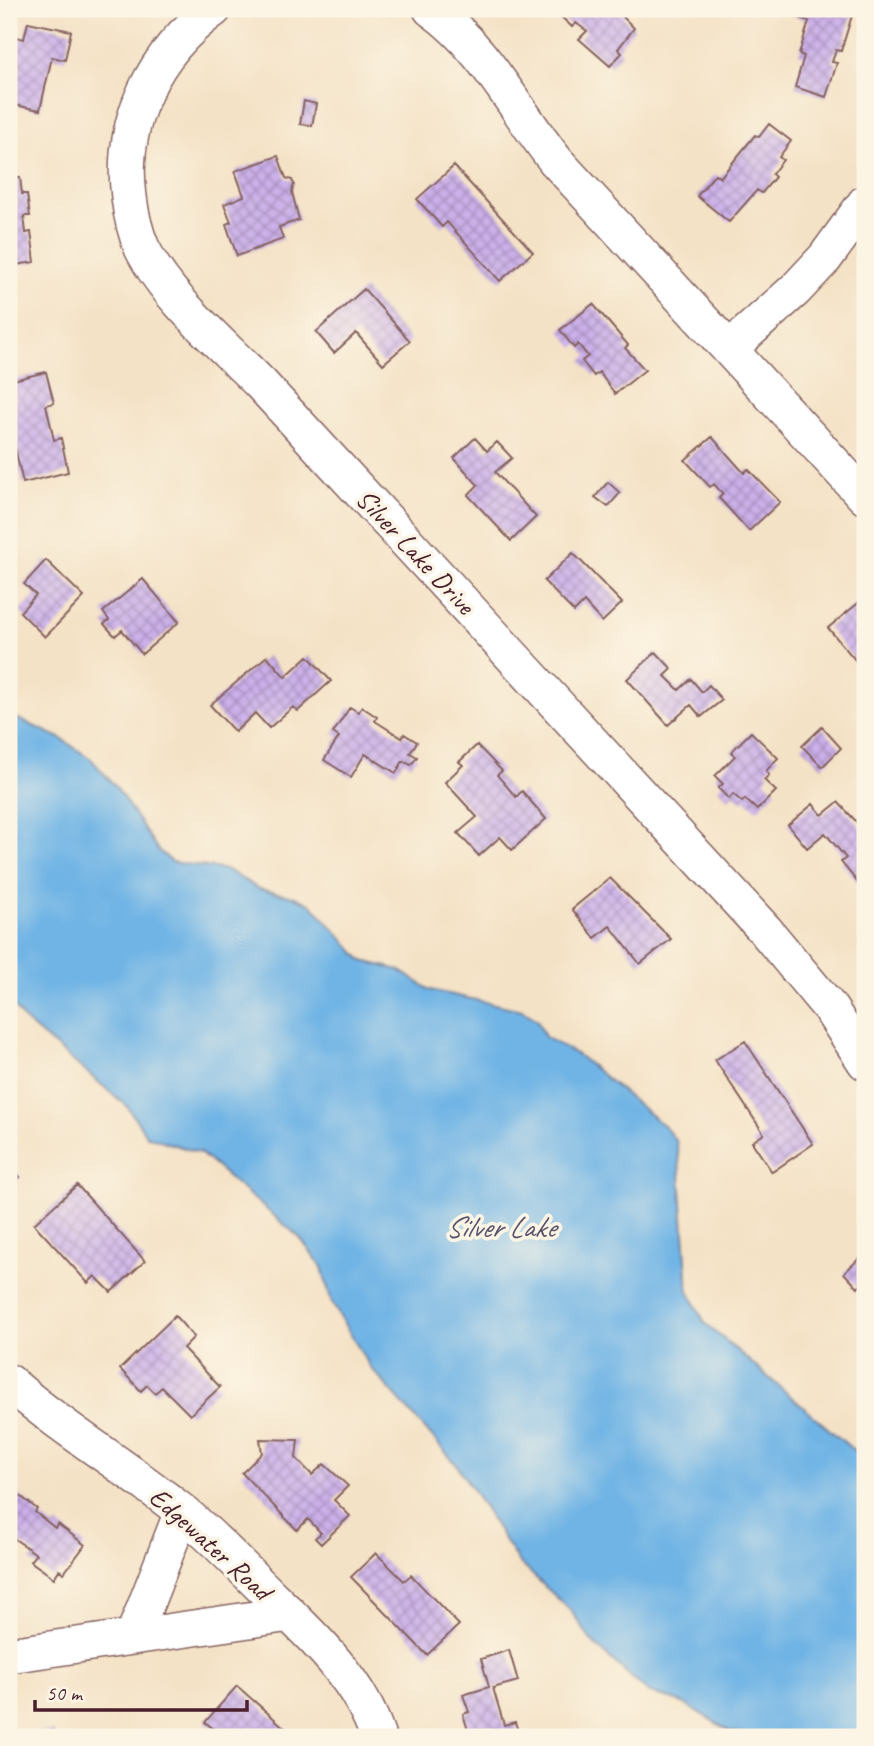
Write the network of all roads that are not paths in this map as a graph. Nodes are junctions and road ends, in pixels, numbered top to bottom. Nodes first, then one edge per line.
1 (214, 9) edge
2 (431, 9) edge
3 (865, 203) edge
4 (729, 349) junction
5 (865, 497) edge
6 (865, 1062) edge
7 (9, 1381) edge
8 (182, 1512) junction
9 (290, 1614) junction
10 (133, 1637) junction
11 (9, 1655) edge
12 (378, 1737) edge

1 - 6 street, Silver Lake Drive
2 - 4 street
3 - 4 street
4 - 5 street
7 - 8 street, Edgewater Road
8 - 9 street, Edgewater Road
8 - 10 street
9 - 10 street
9 - 12 street, Edgewater Road
10 - 11 street

